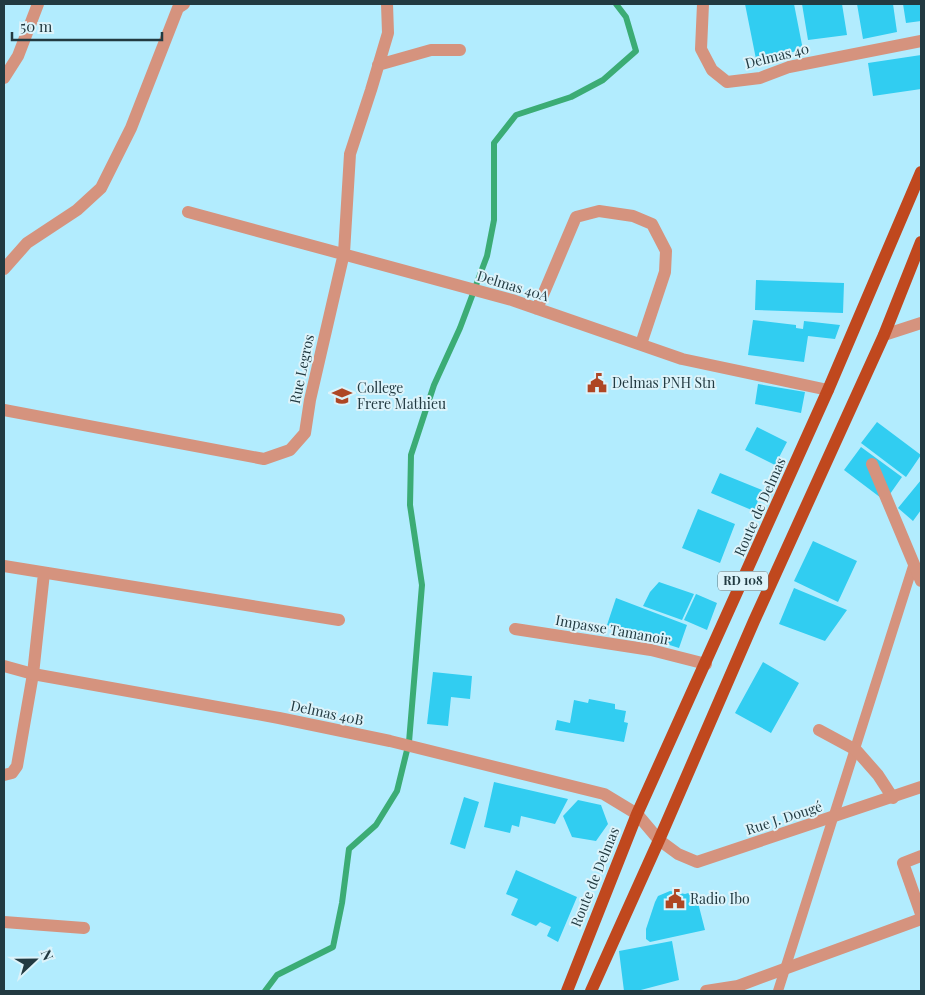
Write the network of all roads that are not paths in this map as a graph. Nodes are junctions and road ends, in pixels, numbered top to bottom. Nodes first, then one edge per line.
1 (38, 4) edge
2 (184, 4) edge
3 (388, 4) edge
4 (703, 4) edge
5 (921, 41) edge
6 (460, 50) dead end
7 (378, 64) junction
8 (4, 78) edge
9 (921, 172) edge
10 (188, 212) dead end
11 (921, 242) edge
12 (344, 253) junction
13 (4, 269) edge
14 (537, 309) junction
15 (921, 323) edge
16 (884, 335) junction
17 (641, 344) junction
18 (828, 390) junction
19 (4, 410) edge
20 (872, 464) dead end
21 (914, 563) junction
22 (4, 566) edge
23 (44, 573) junction
24 (921, 581) edge
25 (339, 620) dead end
26 (515, 629) dead end
27 (706, 664) junction
28 (4, 666) edge
29 (33, 674) junction
30 (819, 730) dead end
31 (4, 775) edge
32 (921, 787) edge
33 (893, 798) junction
34 (637, 814) junction
35 (659, 840) junction
36 (921, 856) edge
37 (921, 914) edge
38 (921, 919) edge
39 (4, 922) edge
40 (84, 928) dead end
41 (566, 991) edge
42 (591, 991) edge
43 (706, 991) edge
44 (778, 991) edge

1 - 8 street
2 - 13 street
3 - 7 street, Rue Legros
4 - 5 street, Delmas 40
6 - 7 street
7 - 12 street, Rue Legros
9 - 18 main road, Route de Delmas / RD 108
10 - 12 street, Delmas 40A
11 - 16 main road, RD 108
12 - 14 street, Delmas 40A
12 - 19 street, Rue Legros
14 - 17 street, Delmas 40A
14 - 17 street
15 - 16 street
16 - 35 main road, RD 108
17 - 18 street, Delmas 40A
18 - 27 main road, Route de Delmas / RD 108
20 - 21 street
21 - 24 street
21 - 44 lane
22 - 23 street
23 - 25 street
23 - 29 street
26 - 27 street, Impasse Tamanoir
27 - 34 main road, Route de Delmas / RD 108
28 - 29 street, Delmas 40B
29 - 31 street
29 - 34 street, Delmas 40B
30 - 33 street
32 - 33 street, Rue J. Dougé
33 - 35 street, Rue J. Dougé
34 - 35 street, Rue J. Dougé
34 - 41 main road, Route de Delmas / RD 108
35 - 42 main road, RD 108
36 - 37 street
38 - 43 street
39 - 40 street

